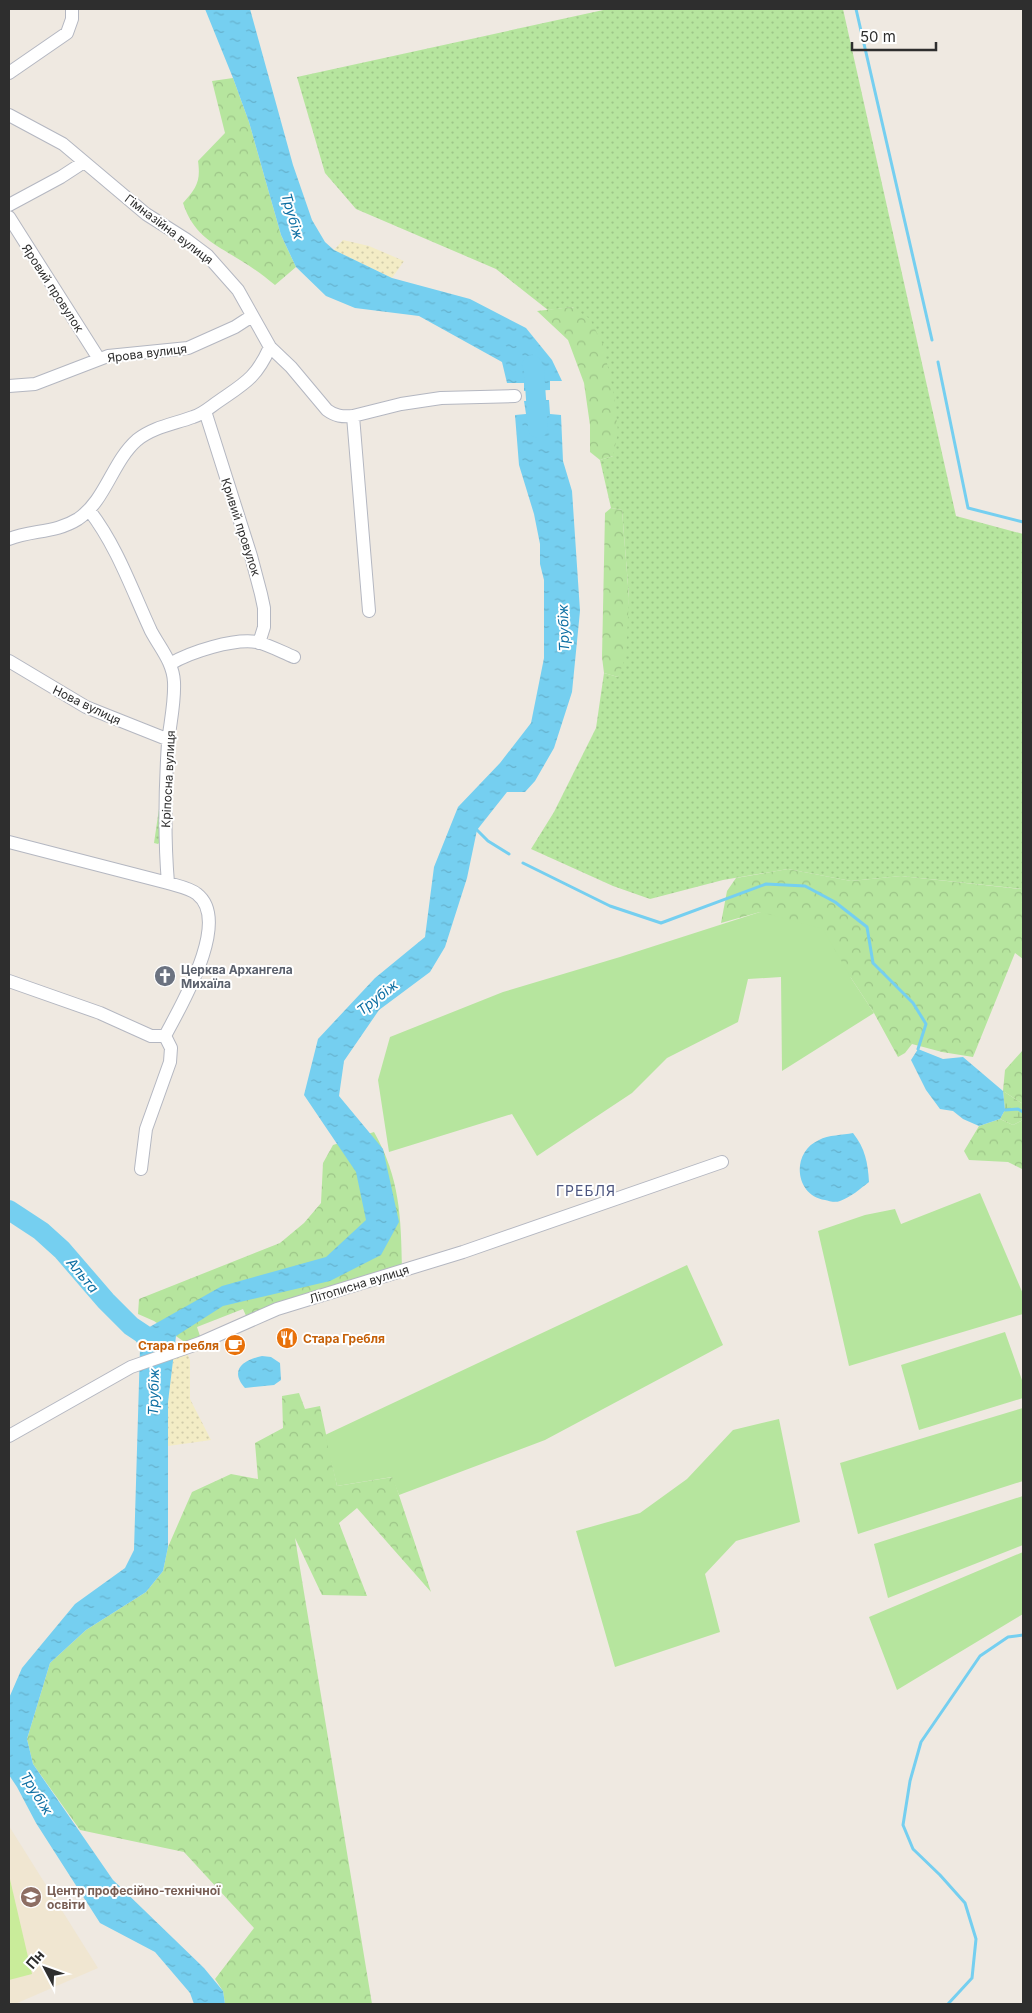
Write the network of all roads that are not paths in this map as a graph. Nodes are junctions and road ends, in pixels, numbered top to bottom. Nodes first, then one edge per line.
1 (72, 9) edge
2 (9, 73) edge
3 (9, 115) edge
4 (84, 162) junction
5 (9, 205) edge
6 (9, 216) edge
7 (252, 316) junction
8 (270, 347) junction
9 (99, 359) junction
10 (9, 386) edge
11 (515, 396) dead end
12 (205, 412) junction
13 (353, 416) junction
14 (89, 510) junction
15 (9, 539) edge
16 (369, 611) dead end
17 (259, 642) junction
18 (294, 657) dead end
19 (9, 661) edge
20 (170, 664) junction
21 (169, 740) junction
22 (9, 842) edge
23 (168, 883) junction
24 (9, 981) edge
25 (165, 1036) junction
26 (722, 1162) dead end
27 (141, 1169) dead end
28 (9, 1436) edge

1 - 2 street
3 - 4 street, Гімназійна вулиця
4 - 5 street
4 - 7 street, Гімназійна вулиця
6 - 9 street, Яровий провулок
7 - 8 street, Гімназійна вулиця
7 - 9 street, Ярова вулиця
8 - 12 street
8 - 13 street, Гімназійна вулиця
9 - 10 street, Ярова вулиця
11 - 13 street
12 - 14 street
12 - 17 street, Кривий провулок
13 - 16 street
14 - 15 street
14 - 20 street, Кріпосна вулиця
17 - 18 street
17 - 20 street
19 - 21 street, Нова вулиця
20 - 21 street, Кріпосна вулиця
21 - 23 street, Кріпосна вулиця
22 - 23 street
23 - 25 street
24 - 25 street
25 - 27 street
26 - 28 street, Літописна вулиця

